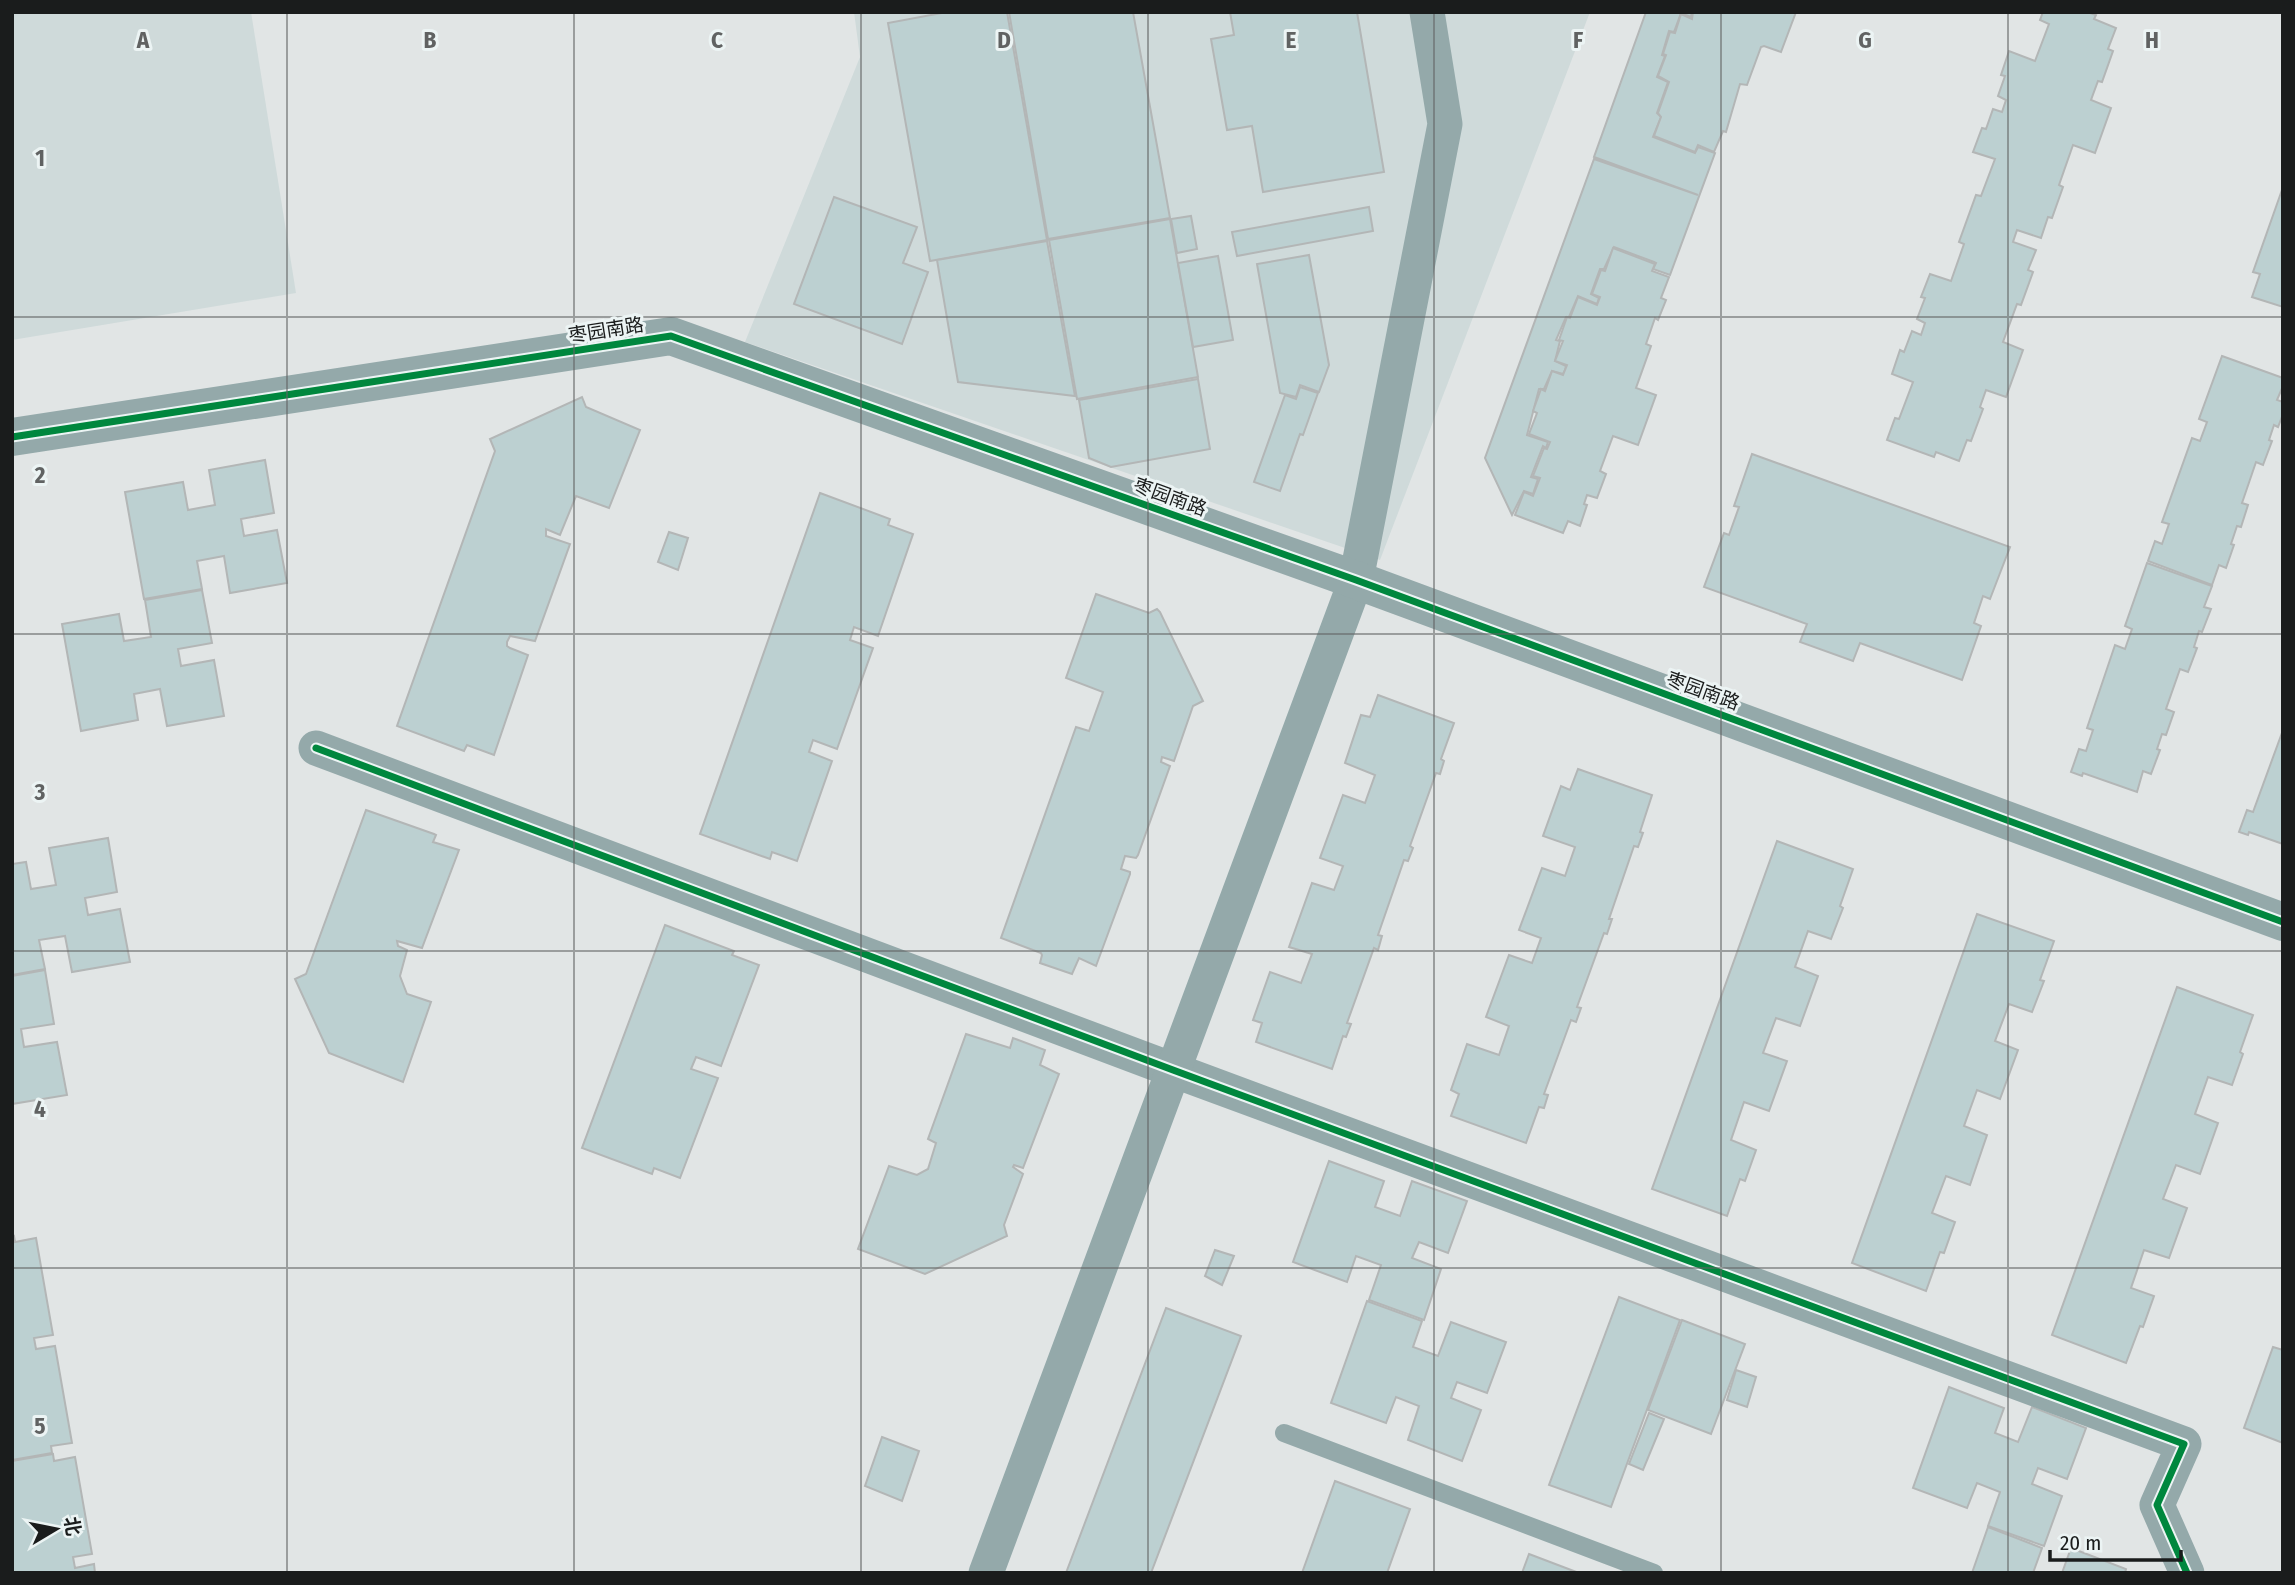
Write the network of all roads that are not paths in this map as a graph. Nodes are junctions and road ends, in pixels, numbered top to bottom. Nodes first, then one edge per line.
1 (1427, 12) edge
2 (12, 437) edge
3 (1356, 580) junction
4 (316, 748) dead end
5 (2283, 922) edge
6 (1174, 1070) junction
7 (1284, 1433) dead end
8 (986, 1573) edge
9 (1654, 1573) edge
10 (2187, 1573) edge

1 - 3 street
2 - 3 street, 枣园南路
3 - 5 street, 枣园南路
3 - 6 street
4 - 6 street
6 - 8 street
6 - 10 street
7 - 9 lane

